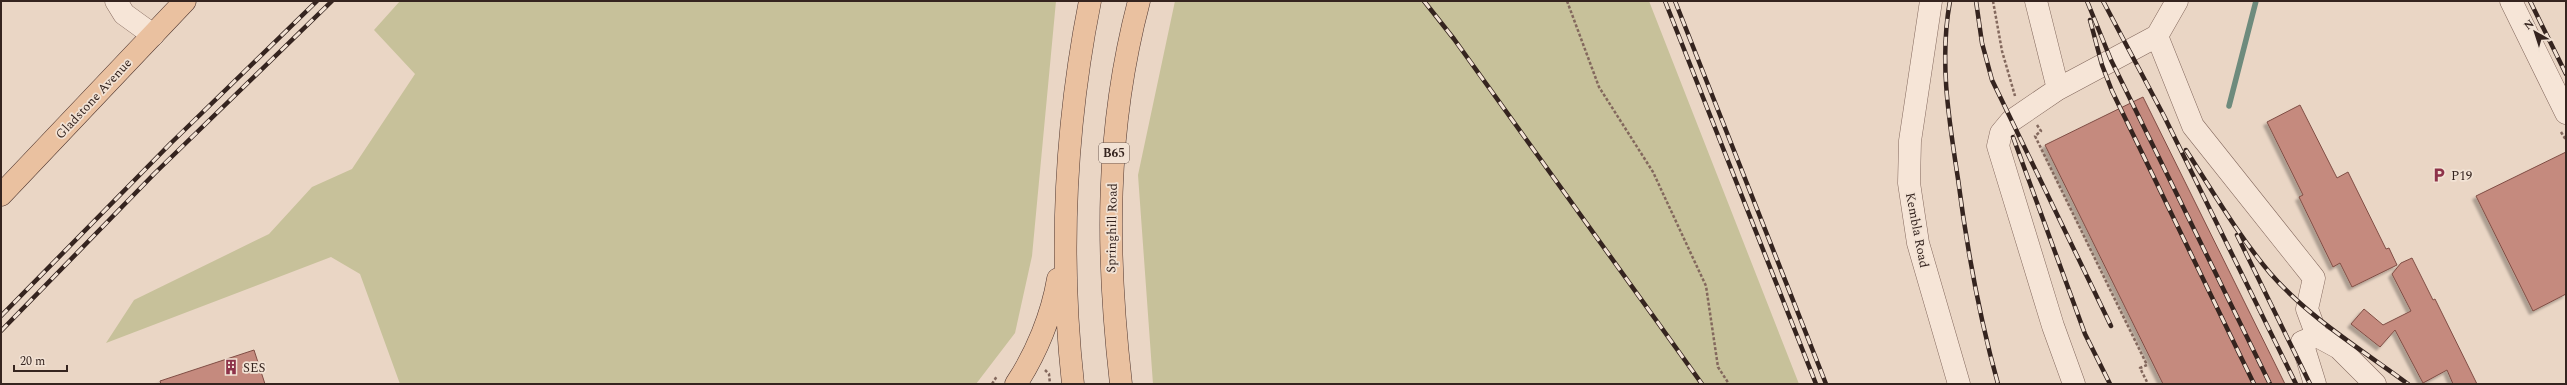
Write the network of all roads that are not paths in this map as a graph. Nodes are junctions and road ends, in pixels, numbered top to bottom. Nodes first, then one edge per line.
1 (116, 1) edge
2 (185, 1) edge
3 (1090, 1) edge
4 (1139, 1) edge
5 (1931, 1) edge
6 (2036, 1) edge
7 (2177, 1) edge
8 (2511, 1) edge
9 (153, 35) junction
10 (2158, 36) junction
11 (2058, 89) junction
12 (2566, 113) edge
13 (1, 195) edge
14 (1065, 222) junction
15 (2317, 336) junction
16 (1016, 384) edge
17 (1073, 384) edge
18 (1121, 384) edge
19 (1959, 384) edge
20 (2074, 384) edge
21 (2315, 384) edge
22 (2375, 384) edge

1 - 9 street
2 - 9 main road, Gladstone Avenue
3 - 14 main road
4 - 18 main road, Springhill Road / B65
5 - 19 street, Kembla Road
6 - 11 street
7 - 10 street
8 - 12 street
9 - 13 main road, Gladstone Avenue
10 - 11 street
10 - 15 street
11 - 20 street
14 - 16 main road
14 - 17 main road
15 - 21 street
15 - 22 street

